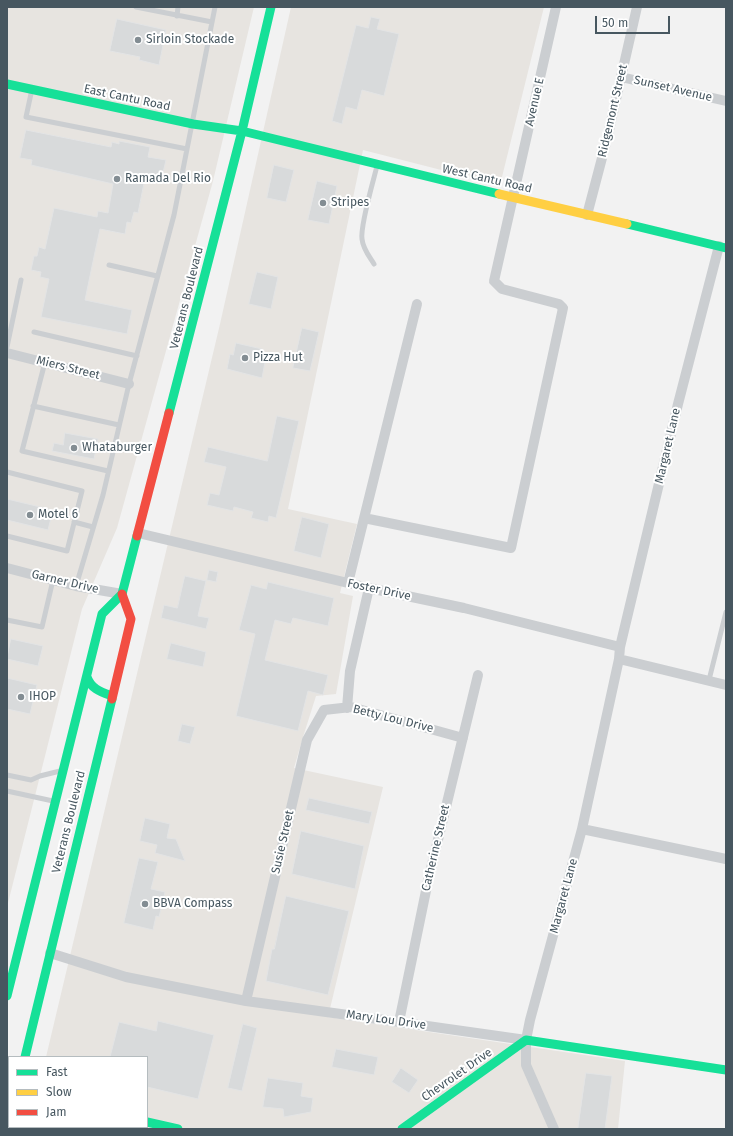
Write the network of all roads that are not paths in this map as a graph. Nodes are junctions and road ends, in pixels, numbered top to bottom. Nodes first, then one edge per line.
1 (136, 7) edge
2 (178, 7) edge
3 (215, 7) edge
4 (271, 7) edge
5 (556, 7) edge
6 (636, 7) edge
7 (151, 8) edge
8 (177, 16) junction
9 (212, 22) junction
10 (621, 77) junction
11 (7, 84) edge
12 (32, 90) junction
13 (726, 101) edge
14 (193, 124) junction
15 (242, 131) junction
16 (187, 149) junction
17 (377, 165) junction
18 (513, 197) junction
19 (587, 215) junction
20 (722, 247) edge
21 (374, 264) dead end
22 (109, 265) dead end
23 (157, 276) junction
24 (21, 280) dead end
25 (417, 304) dead end
26 (34, 332) dead end
27 (7, 347) edge
28 (7, 353) edge
29 (137, 356) junction
30 (45, 362) junction
31 (129, 384) junction
32 (34, 406) junction
33 (119, 425) junction
34 (108, 471) junction
35 (7, 472) edge
36 (364, 518) junction
37 (74, 522) junction
38 (93, 527) junction
39 (138, 533) junction
40 (7, 536) edge
41 (7, 568) edge
42 (53, 580) junction
43 (348, 583) junction
44 (76, 586) junction
45 (368, 588) junction
46 (122, 594) junction
47 (726, 612) edge
48 (7, 620) edge
49 (620, 647) junction
50 (619, 659) junction
51 (478, 675) dead end
52 (86, 677) junction
53 (709, 680) junction
54 (726, 685) edge
55 (112, 696) junction
56 (347, 708) junction
57 (463, 738) junction
58 (63, 770) junction
59 (7, 775) edge
60 (7, 792) edge
61 (55, 801) junction
62 (582, 829) junction
63 (726, 859) edge
64 (50, 953) junction
65 (7, 996) edge
66 (246, 1001) junction
67 (399, 1022) junction
68 (526, 1040) junction
69 (25, 1056) edge
70 (726, 1070) edge
71 (148, 1122) edge
72 (178, 1129) edge
73 (402, 1129) edge
74 (554, 1129) edge

1 - 7 lane
2 - 8 lane
3 - 9 lane
4 - 15 main road, Veterans Boulevard
5 - 18 street, Avenue E
6 - 10 street, Ridgemont Street
7 - 8 lane
8 - 9 lane
9 - 14 lane
10 - 13 street, Sunset Avenue
10 - 19 street, Ridgemont Street
11 - 12 main road, East Cantu Road
12 - 14 main road, East Cantu Road
12 - 16 lane
14 - 15 main road, East Cantu Road
14 - 16 lane
15 - 17 main road, West Cantu Road
15 - 39 main road, Veterans Boulevard
16 - 23 lane
17 - 18 main road, West Cantu Road
17 - 21 lane
18 - 19 main road, West Cantu Road
18 - 36 street, Avenue E
19 - 20 main road, West Cantu Road
20 - 49 street, Margaret Lane
22 - 23 lane
23 - 29 lane
24 - 27 lane
25 - 36 street
26 - 29 lane
28 - 30 street, Miers Street
29 - 31 lane
30 - 31 street, Miers Street
30 - 32 lane
31 - 33 lane
32 - 33 lane
32 - 34 lane
33 - 34 lane
34 - 38 lane
35 - 37 lane
36 - 43 street
37 - 38 lane
37 - 40 lane
38 - 44 lane
39 - 43 street, Foster Drive
39 - 46 main road, Veterans Boulevard
41 - 42 street, Garner Drive
42 - 44 street, Garner Drive
42 - 48 lane
43 - 45 street, Foster Drive
44 - 46 street, Garner Drive
45 - 49 street, Foster Drive
45 - 56 street, Betty Lou Drive
46 - 52 main road, Veterans Boulevard
46 - 55 main road, Veterans Boulevard
47 - 53 lane
49 - 50 street, Margaret Lane
50 - 53 street
50 - 62 street, Margaret Lane
51 - 57 street, Catherine Street
52 - 55 main road
52 - 58 main road, Veterans Boulevard
53 - 54 street
55 - 64 main road, Veterans Boulevard
56 - 57 street, Betty Lou Drive
56 - 66 street, Susie Street
57 - 67 street, Catherine Street
58 - 59 lane
58 - 61 main road, Veterans Boulevard
60 - 61 lane
61 - 65 main road, Veterans Boulevard
62 - 63 street
62 - 68 street, Margaret Lane
64 - 66 street, Mary Lou Drive
64 - 69 main road, Veterans Boulevard
66 - 67 street, Mary Lou Drive
67 - 68 street, Mary Lou Drive
68 - 70 main road, Mary Lou Drive
68 - 73 main road, Chevrolet Drive
68 - 74 street, Margaret Lane
71 - 72 main road

